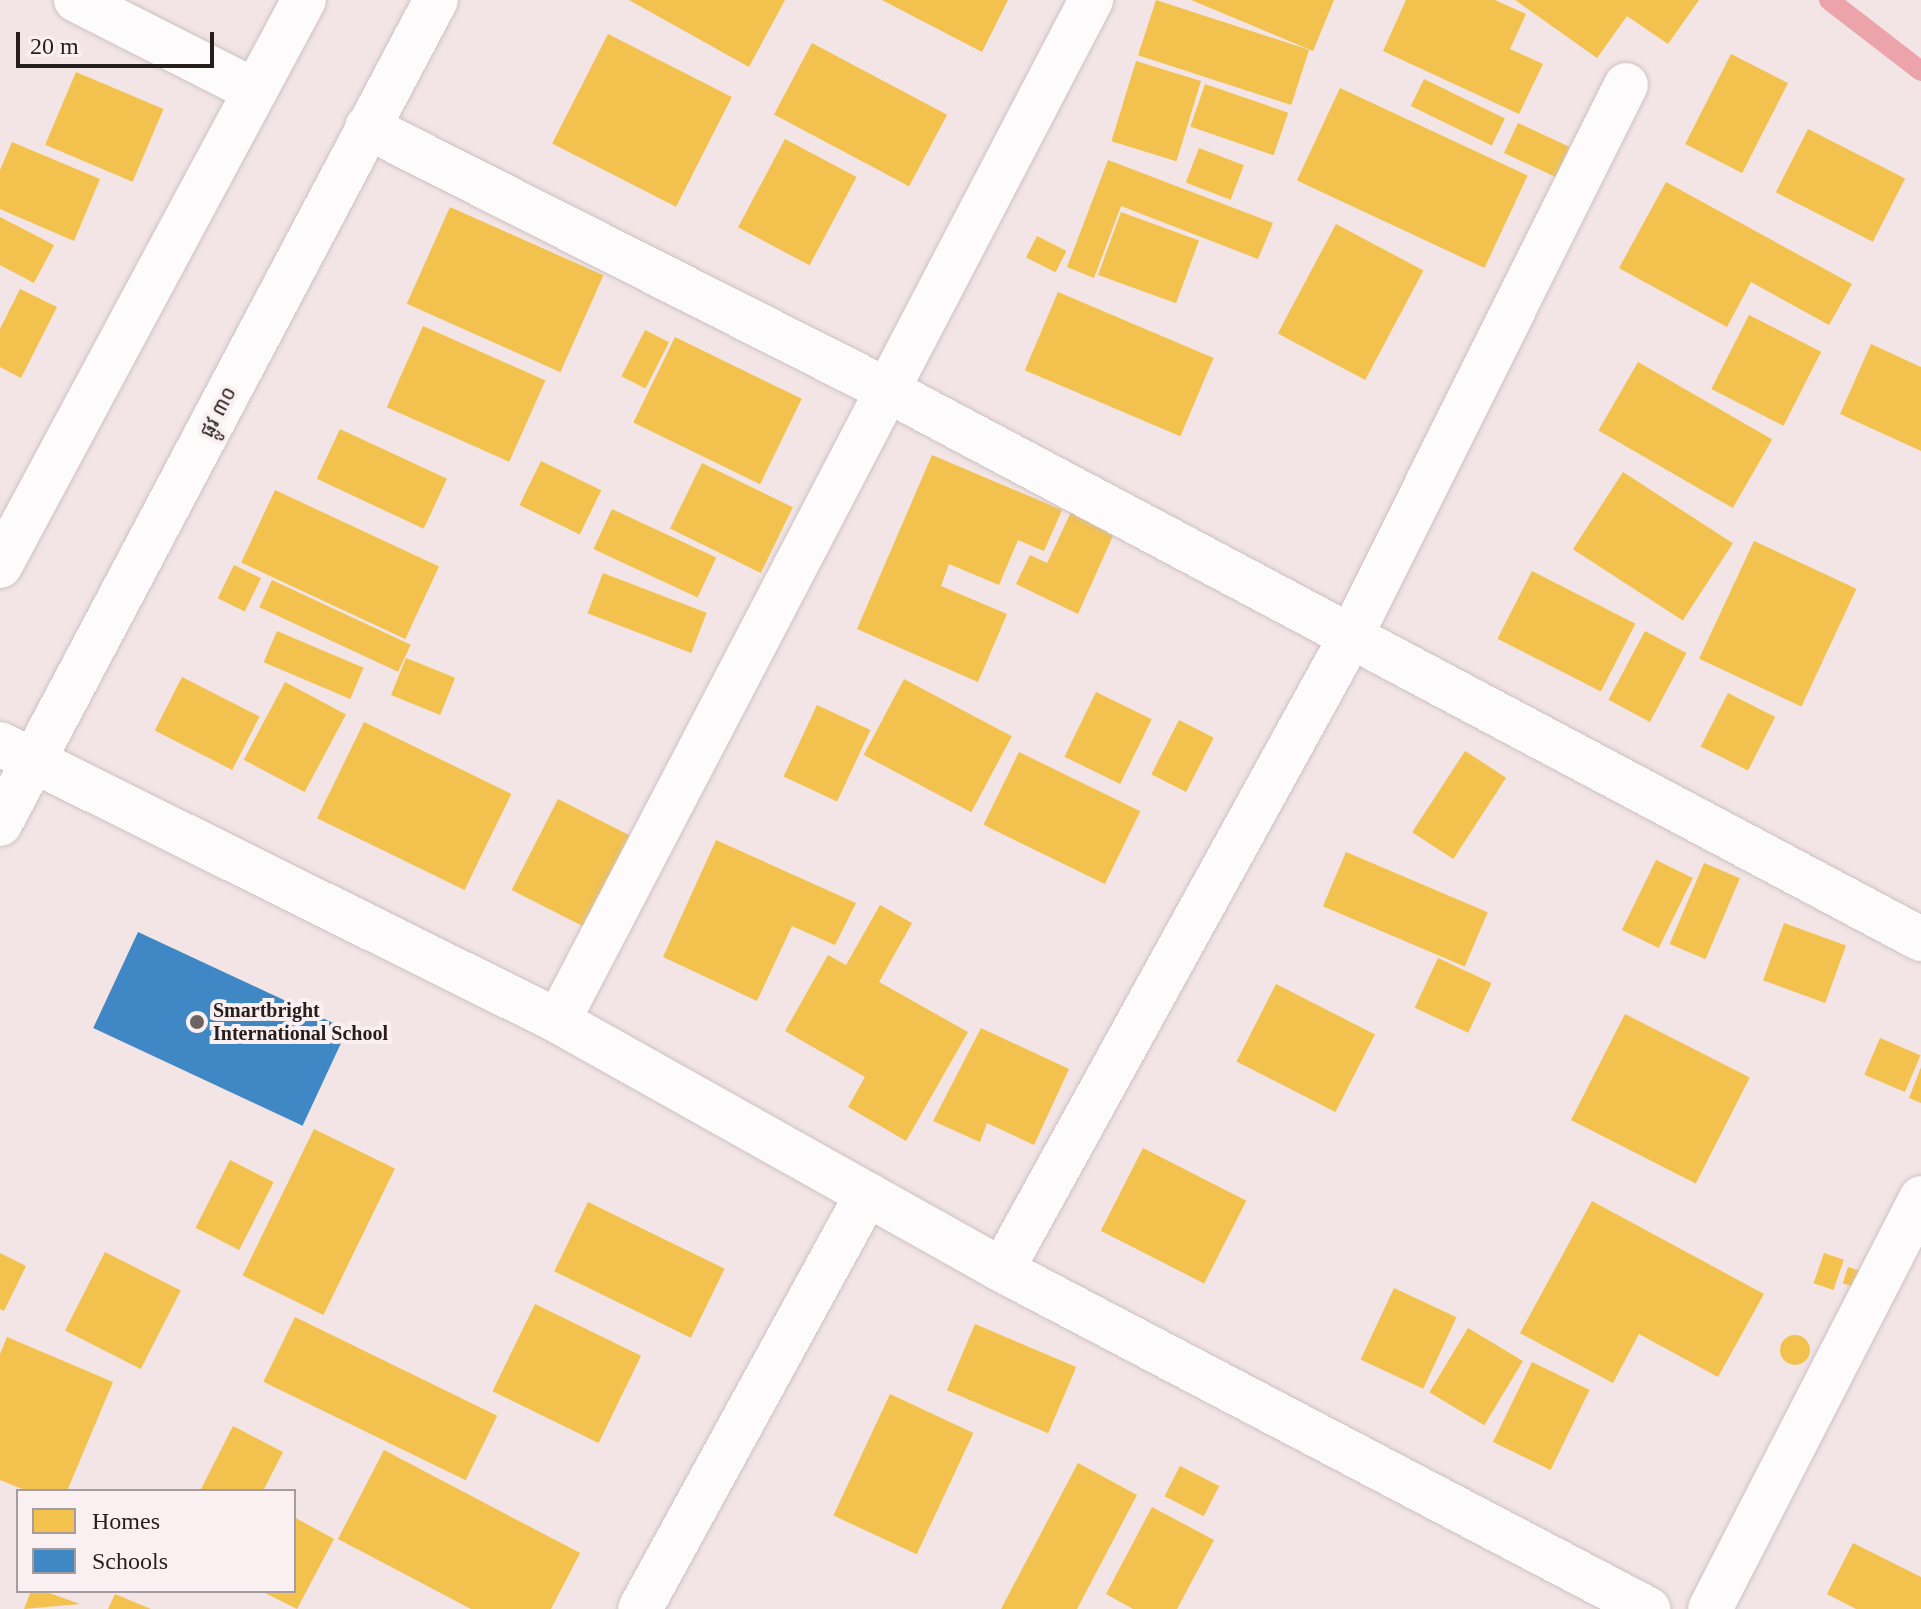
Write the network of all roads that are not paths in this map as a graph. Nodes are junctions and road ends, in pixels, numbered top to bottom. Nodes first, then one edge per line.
1 (76, 0) edge
2 (304, 0) edge
3 (436, 0) edge
4 (1091, 0) edge
5 (1626, 85) dead end
6 (255, 91) junction
7 (367, 127) junction
8 (887, 390) junction
9 (0, 566) edge
10 (1350, 638) junction
11 (17, 753) edge
12 (0, 824) edge
13 (1921, 939) edge
14 (558, 1021) junction
15 (867, 1194) junction
16 (1921, 1198) edge
17 (1002, 1270) junction
18 (640, 1609) edge
19 (1648, 1609) edge
20 (1710, 1609) edge

1 - 6 street
2 - 6 street
3 - 7 street, ផ្លូវ ៣០
4 - 8 street
5 - 10 street
6 - 9 street
7 - 8 street
7 - 11 street, ផ្លូវ ៣០
8 - 10 street
8 - 14 street
10 - 13 street
10 - 17 street
11 - 12 street, ផ្លូវ ៣០
11 - 14 street
14 - 15 street
15 - 17 street
15 - 18 street
16 - 20 street
17 - 19 street

